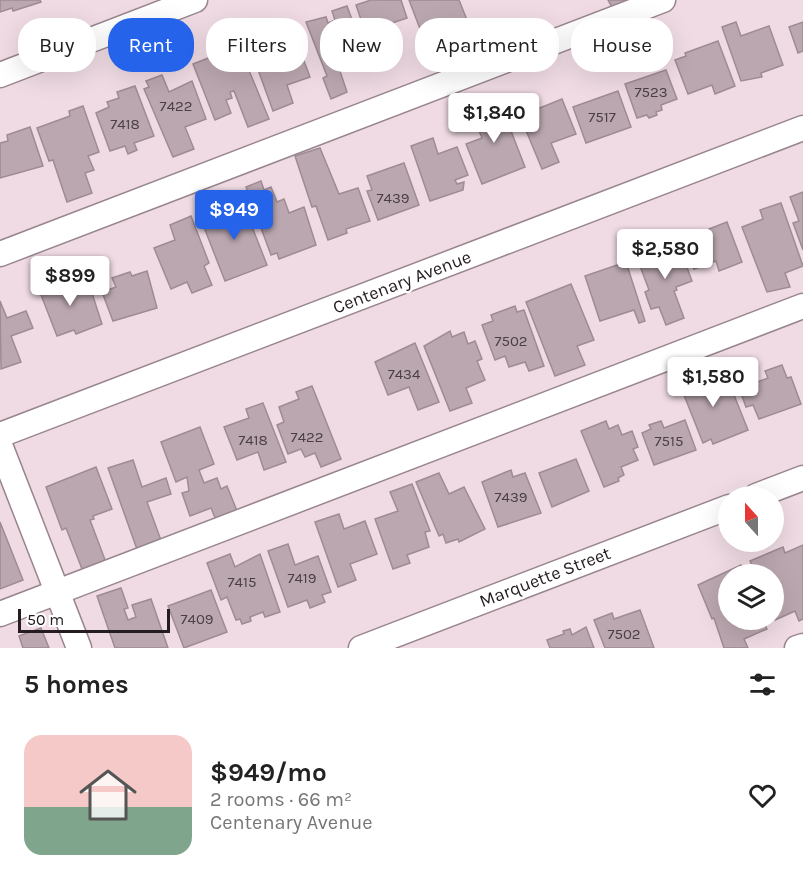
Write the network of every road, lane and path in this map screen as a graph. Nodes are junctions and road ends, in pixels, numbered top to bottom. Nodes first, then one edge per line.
1 (195, 0) edge
2 (663, 0) edge
3 (0, 75) edge
4 (803, 128) edge
5 (0, 254) edge
6 (803, 306) edge
7 (0, 435) edge
8 (0, 445) edge
9 (803, 478) edge
10 (782, 486) edge
11 (718, 511) edge
12 (57, 592) junction
13 (0, 614) edge
14 (803, 646) edge
15 (79, 648) edge
16 (361, 648) edge
17 (798, 648) edge

1 - 3 street
2 - 5 street
4 - 7 street, Centenary Avenue
6 - 12 street
8 - 12 street
9 - 10 street
11 - 16 street, Marquette Street
12 - 13 street
12 - 15 street
14 - 17 street

